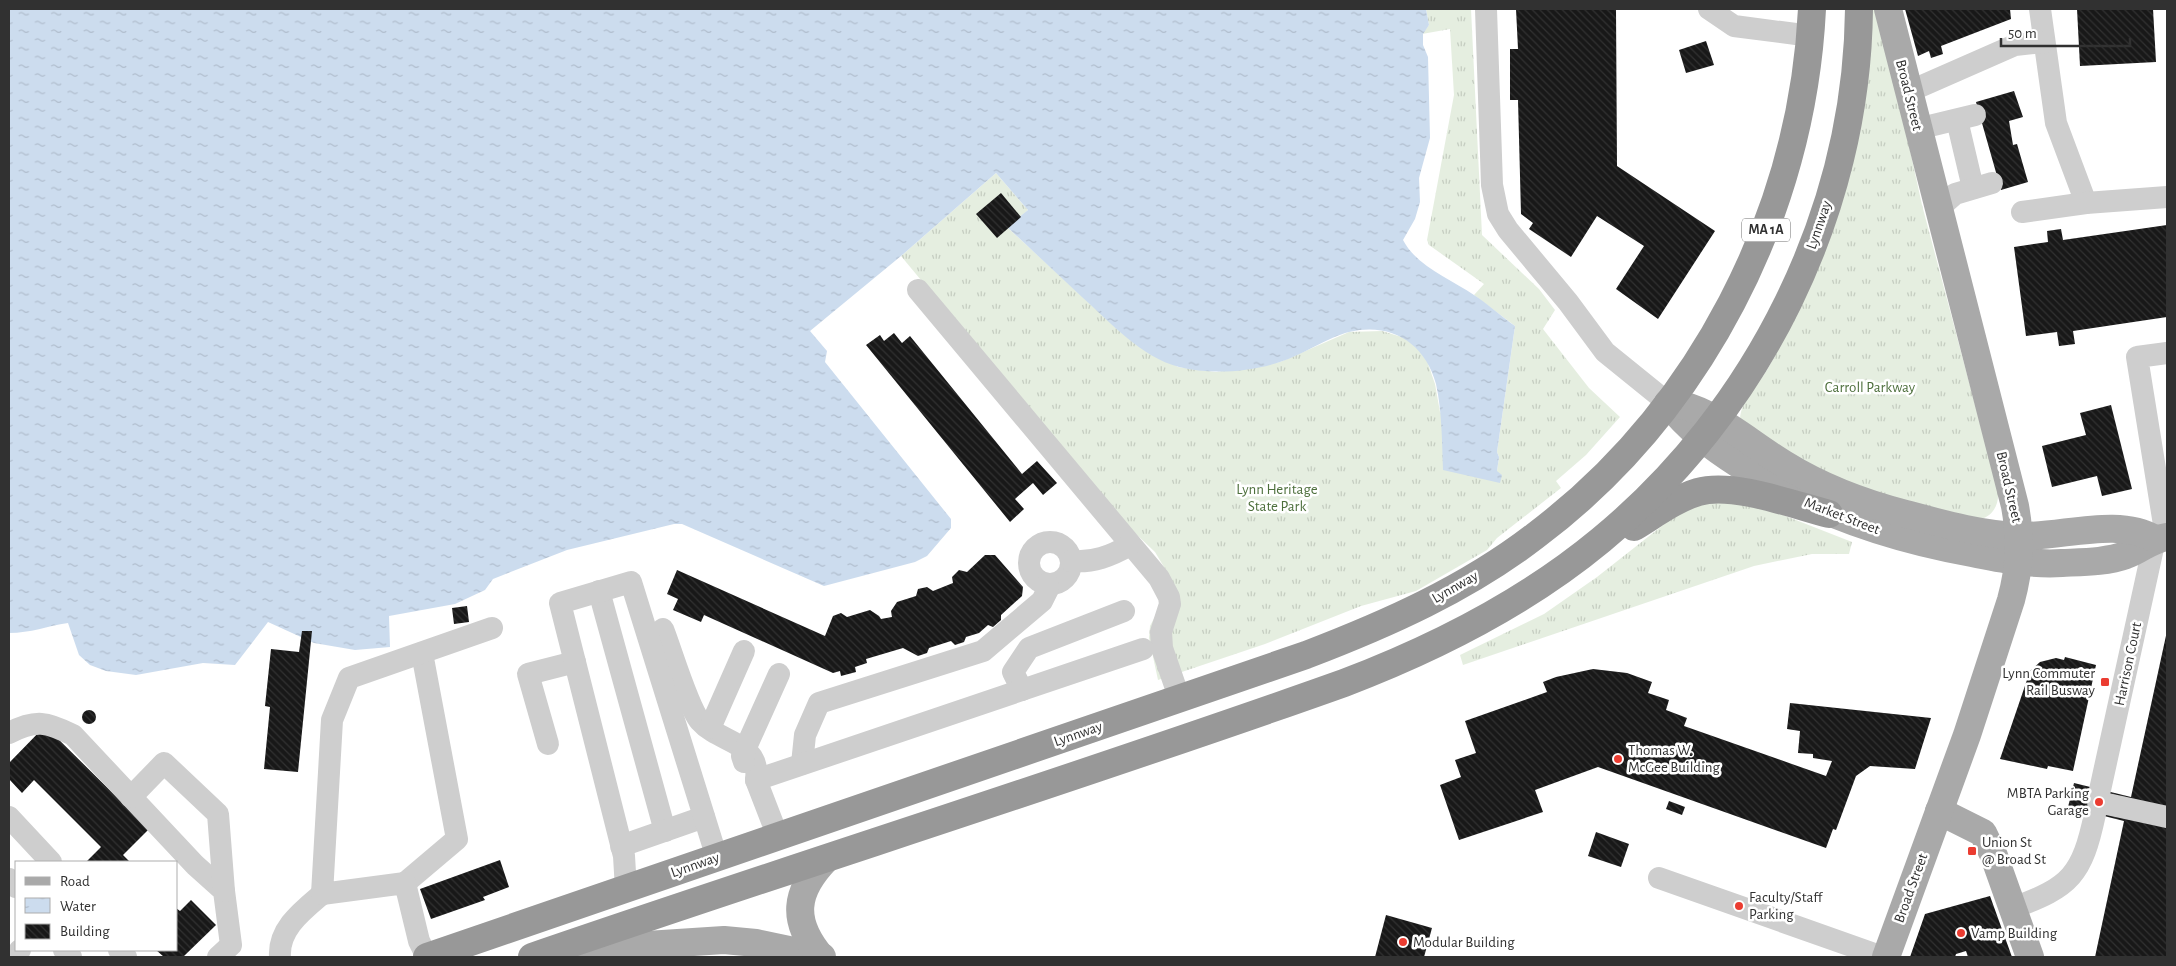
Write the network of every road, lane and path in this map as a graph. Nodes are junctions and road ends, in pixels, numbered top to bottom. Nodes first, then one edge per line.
1 (1486, 9) edge
2 (1709, 9) edge
3 (1812, 9) edge
4 (1859, 9) edge
5 (1888, 9) edge
6 (2040, 9) edge
7 (1811, 36) junction
8 (2044, 42) junction
9 (1908, 92) junction
10 (1917, 129) junction
11 (2167, 197) edge
12 (2086, 203) junction
13 (1938, 209) junction
14 (2022, 212) dead end
15 (918, 290) dead end
16 (2167, 353) edge
17 (1668, 403) junction
18 (1720, 437) junction
19 (1830, 514) junction
20 (2163, 538) edge
21 (1974, 541) junction
22 (1130, 545) junction
23 (2019, 549) junction
24 (1071, 561) junction
25 (1548, 580) junction
26 (1048, 584) junction
27 (599, 591) junction
28 (1124, 611) dead end
29 (492, 628) dead end
30 (663, 629) dead end
31 (988, 648) junction
32 (1143, 648) dead end
33 (744, 651) dead end
34 (422, 653) junction
35 (575, 662) junction
36 (779, 674) dead end
37 (1017, 681) junction
38 (1180, 700) junction
39 (710, 728) junction
40 (9, 733) edge
41 (548, 744) dead end
42 (745, 750) junction
43 (802, 764) junction
44 (756, 780) junction
45 (132, 797) junction
46 (2098, 802) junction
47 (1939, 811) junction
48 (9, 817) edge
49 (2167, 817) edge
50 (704, 818) junction
51 (665, 831) junction
52 (778, 837) junction
53 (621, 846) junction
54 (717, 858) junction
55 (826, 859) junction
56 (50, 861) edge
57 (1659, 878) dead end
58 (405, 883) junction
59 (626, 889) junction
60 (224, 891) junction
61 (322, 894) junction
62 (2013, 908) junction
63 (218, 957) edge
64 (280, 957) edge
65 (427, 957) edge
66 (532, 957) edge
67 (822, 957) edge
68 (1885, 957) edge
69 (2030, 957) edge

1 - 17 street
2 - 7 street
3 - 7 highway, Lynnway / MA 1A
4 - 18 highway, Lynnway
5 - 9 main road, Broad Street
6 - 8 street
7 - 17 highway, Lynnway / MA 1A
8 - 9 street
8 - 12 street
9 - 10 main road, Broad Street
10 - 13 main road, Broad Street
10 - 13 street
11 - 12 street
12 - 14 street
13 - 23 main road, Broad Street
15 - 22 street
16 - 20 street
17 - 18 main road
17 - 38 highway, Lynnway
18 - 19 main road, Market Street
18 - 21 main road, Market Street
18 - 25 highway, Lynnway
19 - 21 main road, Market Street
19 - 25 highway
20 - 23 main road
20 - 46 street, Harrison Court
21 - 23 main road
22 - 24 street
22 - 38 street
23 - 47 main road, Broad Street
24 - 26 street
24 - 26 street
25 - 55 highway, Lynnway
26 - 31 street
27 - 35 street
27 - 50 street
27 - 51 street
28 - 37 street
29 - 34 street
30 - 39 street
31 - 37 street
31 - 43 street
32 - 37 street
33 - 39 street
34 - 58 street
34 - 61 street
35 - 41 street
35 - 53 street
36 - 42 street
37 - 43 street
38 - 52 highway, Lynnway
39 - 42 street
40 - 45 street
42 - 44 street
43 - 44 street
44 - 52 street
45 - 60 street
45 - 60 street
46 - 49 street
46 - 62 street, Harrison Court
47 - 62 main road
47 - 68 main road, Broad Street
48 - 56 street
50 - 51 street
50 - 54 street
51 - 53 street
52 - 54 highway, Lynnway
53 - 59 street
54 - 59 highway, Lynnway
55 - 66 highway, Lynnway
55 - 67 main road
57 - 68 street
58 - 61 street
58 - 65 street
59 - 65 highway, Lynnway
60 - 63 street
61 - 64 street
62 - 69 main road
66 - 67 main road

